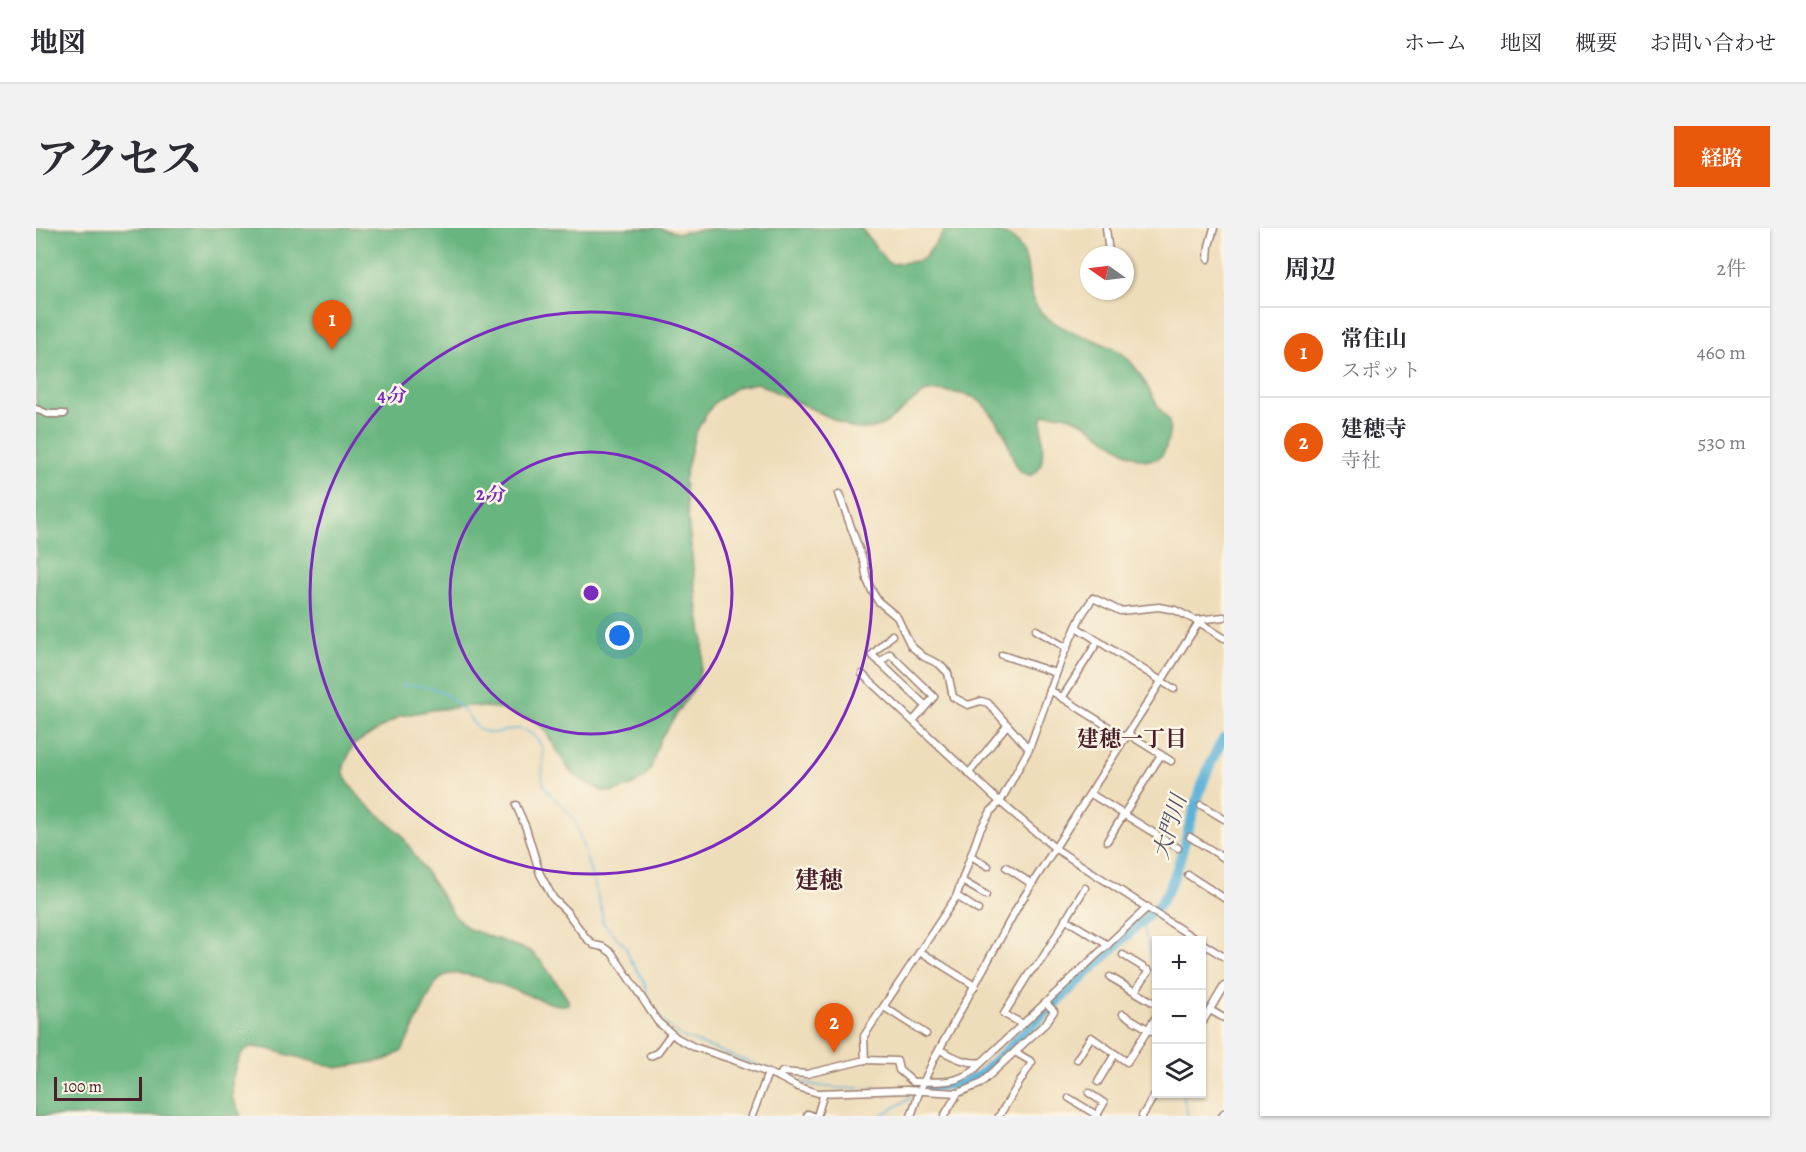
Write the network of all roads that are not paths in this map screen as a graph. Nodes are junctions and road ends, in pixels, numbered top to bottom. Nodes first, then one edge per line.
1 (1106, 228) edge
2 (1214, 228) edge
3 (1108, 246) edge
4 (1208, 259) dead end
5 (36, 409) edge
6 (64, 414) dead end
7 (839, 494) dead end
8 (1224, 617) edge
9 (1196, 621) junction
10 (1076, 627) junction
11 (1036, 630) dead end
12 (892, 635) dead end
13 (1224, 638) edge
14 (1098, 641) junction
15 (1067, 648) junction
16 (1002, 655) dead end
17 (880, 663) junction
18 (1056, 673) junction
19 (862, 674) dead end
20 (1162, 681) junction
21 (1174, 689) dead end
22 (1050, 690) junction
23 (1062, 698) junction
24 (926, 706) junction
25 (913, 721) junction
26 (1007, 724) junction
27 (1127, 736) junction
28 (1029, 749) junction
29 (1161, 755) junction
30 (1171, 761) dead end
31 (969, 773) junction
32 (1091, 794) junction
33 (1000, 802) junction
34 (516, 805) dead end
35 (1201, 805) dead end
36 (1124, 815) junction
37 (1224, 819) edge
38 (1190, 837) dead end
39 (1107, 841) dead end
40 (1178, 848) dead end
41 (1056, 849) junction
42 (971, 855) junction
43 (1224, 858) edge
44 (988, 866) dead end
45 (1005, 867) dead end
46 (1188, 875) dead end
47 (962, 881) junction
48 (1032, 884) junction
49 (1084, 888) dead end
50 (986, 895) dead end
51 (957, 896) junction
52 (1224, 898) edge
53 (1148, 907) junction
54 (978, 910) dead end
55 (1065, 919) junction
56 (1191, 936) edge
57 (1108, 945) junction
58 (1206, 946) edge
59 (921, 952) junction
60 (1123, 955) dead end
61 (1224, 957) edge
62 (1110, 977) dead end
63 (975, 986) junction
64 (1224, 988) edge
65 (1135, 991) junction
66 (1152, 1002) edge
67 (1046, 1003) junction
68 (884, 1007) junction
69 (1210, 1010) junction
70 (1123, 1014) dead end
71 (1206, 1016) edge
72 (1224, 1018) edge
73 (1023, 1024) junction
74 (1152, 1024) edge
75 (1148, 1030) junction
76 (1152, 1032) edge
77 (671, 1034) junction
78 (926, 1034) dead end
79 (940, 1050) junction
80 (1015, 1052) junction
81 (1115, 1054) junction
82 (650, 1056) dead end
83 (1077, 1059) dead end
84 (865, 1060) junction
85 (981, 1062) junction
86 (768, 1073) junction
87 (779, 1077) junction
88 (923, 1082) junction
89 (1098, 1082) dead end
90 (920, 1090) junction
91 (824, 1093) junction
92 (958, 1093) junction
93 (1089, 1093) dead end
94 (1069, 1098) dead end
95 (1153, 1098) edge
96 (1097, 1115) edge
97 (752, 1116) edge
98 (807, 1116) edge
99 (815, 1116) edge
100 (911, 1116) edge
101 (944, 1116) edge
102 (999, 1116) edge
103 (1142, 1116) edge

1 - 3 street
2 - 4 street
5 - 6 street
7 - 26 street
8 - 9 street
9 - 10 street
9 - 13 street
9 - 20 street
10 - 14 street
10 - 15 street
11 - 15 street
12 - 17 street
14 - 20 street
14 - 23 street
15 - 18 street
16 - 18 street
17 - 24 street
17 - 24 street
18 - 22 street
19 - 25 street
20 - 21 street
20 - 27 street
22 - 23 street
22 - 28 street
23 - 27 street
24 - 25 street
25 - 31 street
26 - 28 street
26 - 31 street
27 - 29 street
27 - 32 street
28 - 33 street
29 - 30 street
29 - 36 street
31 - 33 street
32 - 36 street
32 - 41 street
33 - 41 street
33 - 42 street
34 - 77 street
35 - 37 street
36 - 39 street
36 - 40 street
38 - 43 street
41 - 48 street
41 - 53 street
42 - 44 street
42 - 47 street
45 - 48 street
46 - 52 street
47 - 50 street
47 - 51 street
48 - 63 street
49 - 55 street
51 - 54 street
51 - 59 street
53 - 56 street
53 - 57 street
55 - 57 street
55 - 73 street
57 - 67 street
58 - 61 street
59 - 63 street
59 - 68 street
60 - 65 street
62 - 65 street
63 - 79 street
64 - 69 street
65 - 66 street
67 - 73 street
67 - 80 street
68 - 78 street
68 - 84 street
69 - 71 street
69 - 72 street
70 - 75 street
73 - 85 street
74 - 75 street
75 - 76 street
75 - 81 street
77 - 82 street
77 - 86 street
79 - 85 street
79 - 88 street
80 - 92 street
80 - 102 street
81 - 83 street
81 - 89 street
84 - 87 street
84 - 88 street
85 - 88 street
86 - 87 street
86 - 97 street
87 - 91 street
88 - 90 street
90 - 91 street
90 - 92 street
90 - 100 street
91 - 99 street
92 - 101 street
93 - 96 street
94 - 96 street
95 - 103 street
98 - 99 street

